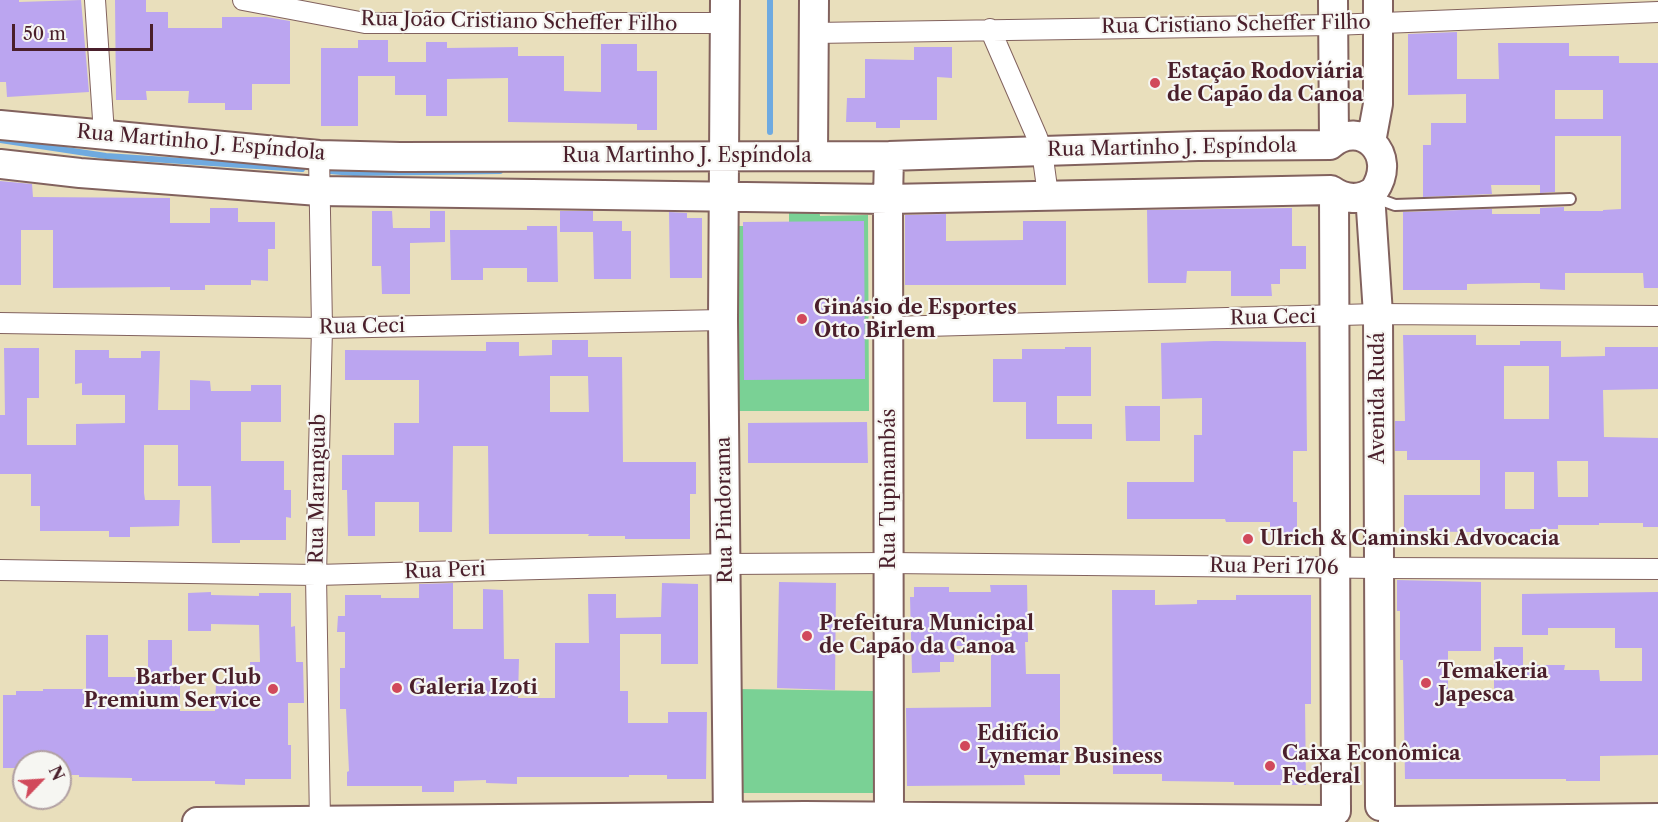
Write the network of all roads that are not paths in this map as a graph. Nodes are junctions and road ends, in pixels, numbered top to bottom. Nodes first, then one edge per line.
1 (95, 0) edge
2 (243, 0) edge
3 (814, 0) edge
4 (1378, 11) edge
5 (725, 12) edge
6 (1333, 12) edge
7 (1658, 12) edge
8 (990, 29) junction
9 (814, 33) junction
10 (0, 125) edge
11 (105, 134) junction
12 (1371, 142) junction
13 (1332, 144) junction
14 (1042, 151) junction
15 (319, 155) junction
16 (723, 155) junction
17 (813, 156) junction
18 (889, 156) junction
19 (0, 164) edge
20 (319, 191) junction
21 (1332, 191) junction
22 (1372, 193) junction
23 (1048, 195) junction
24 (723, 197) junction
25 (888, 199) junction
26 (1570, 199) dead end
27 (1378, 314) junction
28 (1335, 316) junction
29 (1658, 316) edge
30 (723, 320) junction
31 (0, 323) edge
32 (888, 327) junction
33 (322, 328) junction
34 (889, 563) junction
35 (726, 564) junction
36 (1336, 568) junction
37 (1379, 568) junction
38 (1658, 568) edge
39 (0, 570) edge
40 (316, 575) junction
41 (1389, 816) edge
42 (1332, 818) edge
43 (1658, 818) edge
44 (728, 820) edge
45 (889, 820) edge
46 (197, 822) edge
47 (320, 822) edge

1 - 11 street
2 - 5 street, Rua João Cristiano Scheffer Filho
3 - 9 main road
4 - 6 street, Rua Cristiano Scheffer Filho
4 - 7 street, Rua Cristiano Scheffer Filho
4 - 12 main road
5 - 16 main road, Rua Pindorama
6 - 8 street, Rua Cristiano Scheffer Filho
6 - 13 main road
8 - 9 street, Rua Cristiano Scheffer Filho
8 - 14 street
9 - 17 main road
10 - 11 main road, Rua Martinho J. Espíndola
11 - 15 main road, Rua Martinho J. Espíndola
12 - 13 main road, Rua Martinho J. Espíndola
12 - 22 main road, Avenida Rudá
13 - 14 main road, Rua Martinho J. Espíndola
13 - 21 main road
14 - 18 main road, Rua Martinho J. Espíndola
14 - 23 street
15 - 16 main road, Rua Martinho J. Espíndola
15 - 20 street, Rua Maranguab
16 - 17 main road, Rua Martinho J. Espíndola
16 - 24 main road, Rua Pindorama
17 - 18 main road, Rua Martinho J. Espíndola
18 - 25 main road, Rua Tupinambás
19 - 20 main road, Rua Martinho J. Espíndola
20 - 24 main road, Rua Martinho J. Espíndola
20 - 33 street, Rua Maranguab
21 - 22 main road, Rua Martinho J. Espíndola
21 - 23 main road, Rua Martinho J. Espíndola
21 - 28 main road
22 - 26 lane
22 - 27 main road, Avenida Rudá
23 - 25 main road, Rua Martinho J. Espíndola
24 - 25 main road, Rua Martinho J. Espíndola
24 - 30 main road, Rua Pindorama
25 - 32 main road, Rua Tupinambás
27 - 28 street, Rua Ceci
27 - 29 street, Rua Ceci
27 - 37 main road, Avenida Rudá
28 - 32 street, Rua Ceci
28 - 36 main road
30 - 33 street, Rua Ceci
30 - 35 main road, Rua Pindorama
31 - 33 street, Rua Ceci
32 - 34 main road, Rua Tupinambás
33 - 40 street, Rua Maranguab
34 - 35 street, Rua Peri
34 - 36 street, Rua Peri 1706
34 - 45 main road, Rua Tupinambás
35 - 40 street, Rua Peri
35 - 44 main road, Rua Pindorama
36 - 37 street, Rua Peri 1706
36 - 42 main road
37 - 38 street, Rua Peri 1706
37 - 41 main road, Avenida Rudá
39 - 40 street, Rua Peri
40 - 47 street, Rua Maranguab
41 - 42 main road
41 - 43 main road
42 - 45 main road
44 - 45 main road
44 - 47 main road
46 - 47 main road

